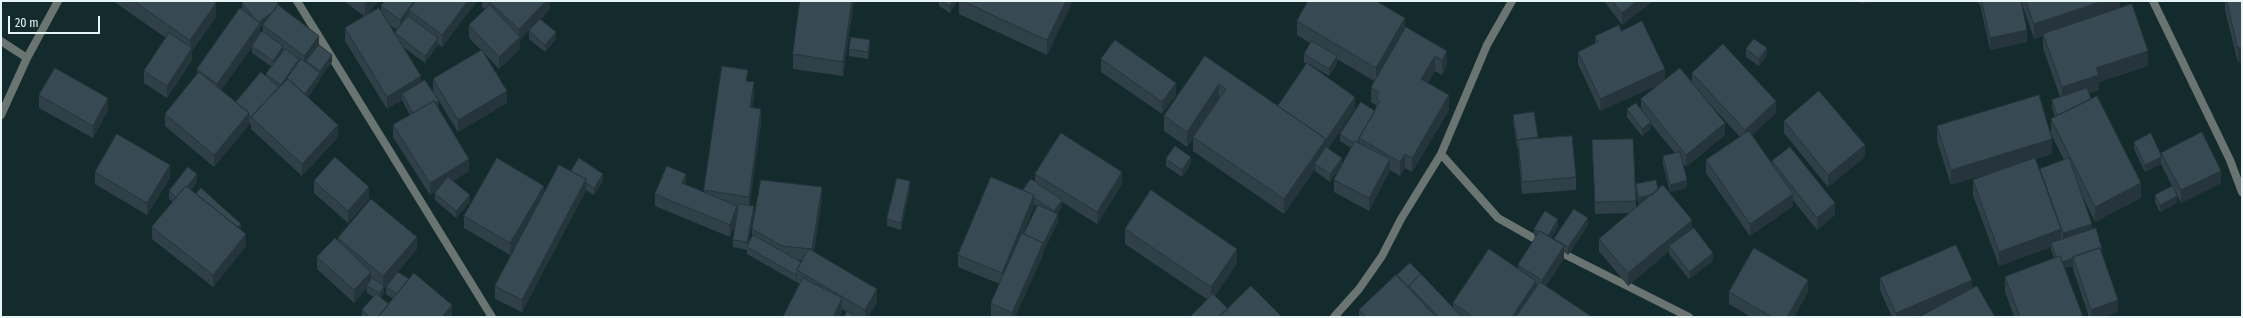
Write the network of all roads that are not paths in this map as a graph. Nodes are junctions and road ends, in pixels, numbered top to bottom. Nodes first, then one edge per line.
1 (58, 1) edge
2 (297, 1) edge
3 (1512, 1) edge
4 (2153, 1) edge
5 (1, 42) edge
6 (27, 58) junction
7 (1, 115) edge
8 (1441, 154) junction
9 (2242, 192) edge
10 (492, 317) edge
11 (1334, 317) edge
12 (1689, 317) edge

1 - 6 street
2 - 10 street
3 - 8 street
4 - 9 street
5 - 6 street
6 - 7 street
8 - 11 street
8 - 12 street

